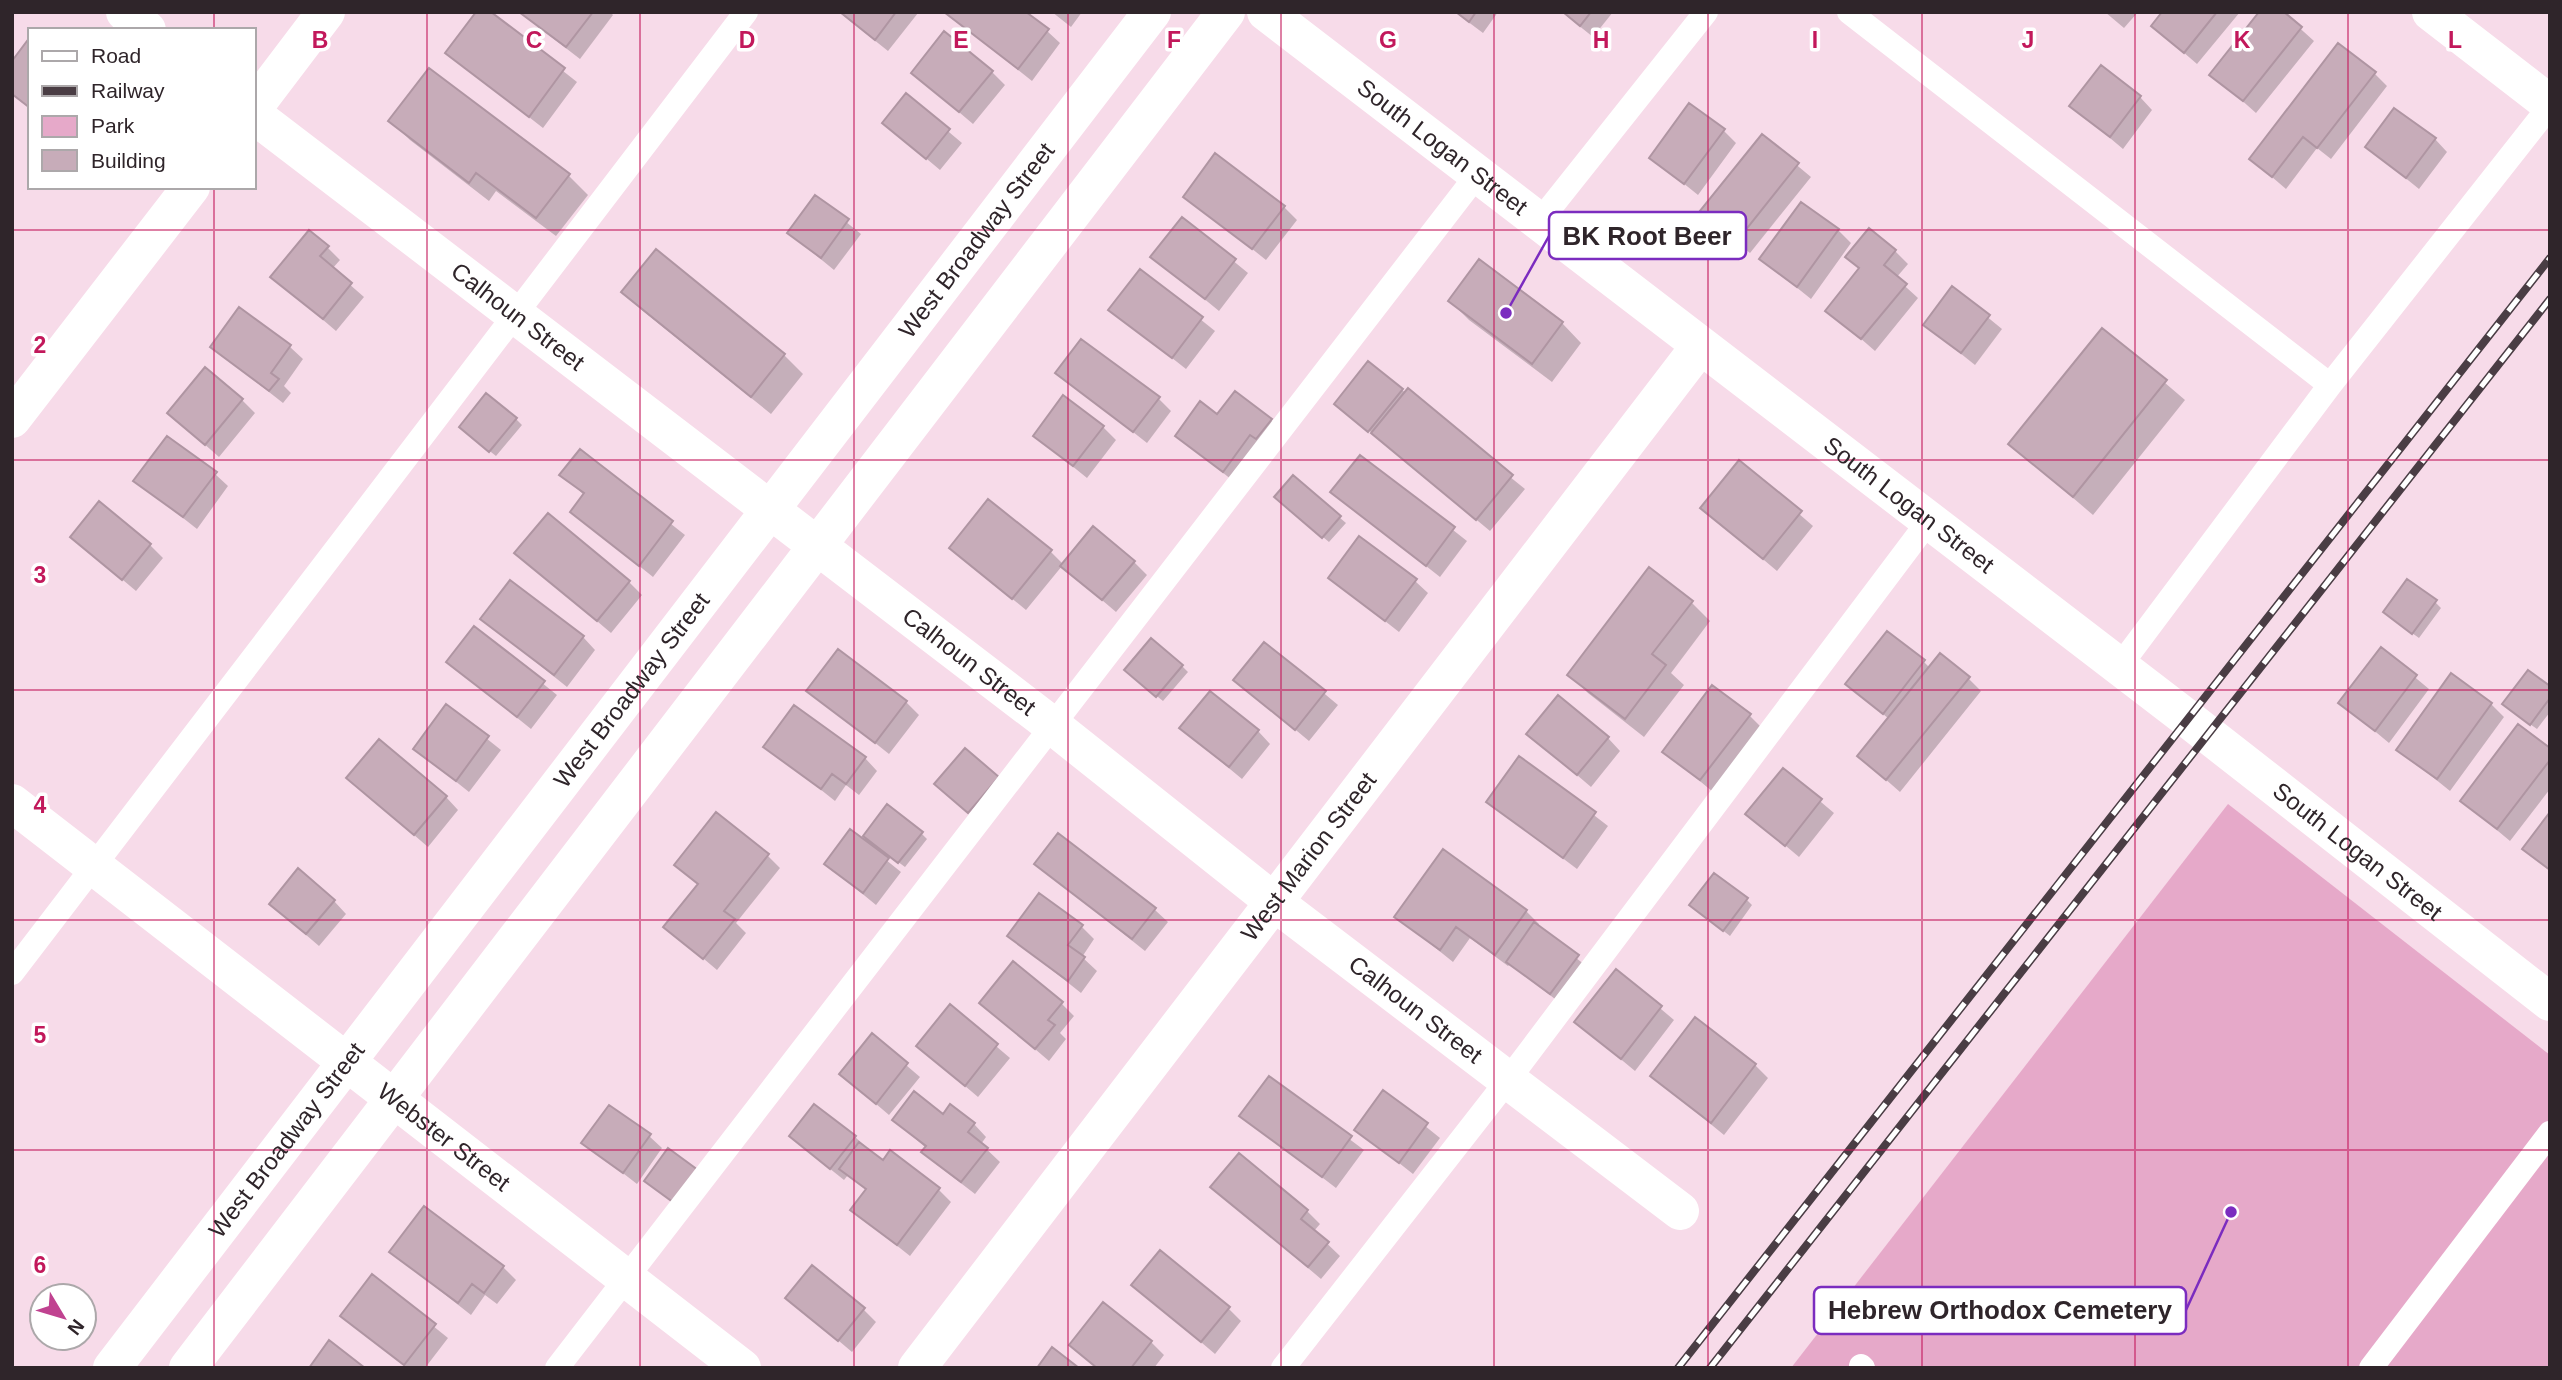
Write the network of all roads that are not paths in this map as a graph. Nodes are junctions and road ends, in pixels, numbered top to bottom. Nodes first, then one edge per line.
1 (125, 12) edge
2 (326, 12) edge
3 (746, 12) edge
4 (1152, 12) edge
5 (1226, 12) edge
6 (1266, 12) edge
7 (1706, 12) edge
8 (1849, 12) edge
9 (2431, 12) edge
10 (145, 28) edge
11 (256, 104) edge
12 (2550, 105) edge
13 (256, 117) edge
14 (1477, 175) junction
15 (189, 189) edge
16 (1539, 222) junction
17 (516, 317) junction
18 (1700, 346) junction
19 (2330, 385) junction
20 (12, 419) edge
21 (769, 511) junction
22 (1928, 522) junction
23 (817, 546) junction
24 (2119, 667) junction
25 (1053, 726) junction
26 (12, 803) edge
27 (94, 866) junction
28 (1274, 902) junction
29 (12, 973) edge
30 (2550, 1002) edge
31 (348, 1061) junction
32 (1508, 1080) junction
33 (395, 1097) junction
34 (2550, 1133) edge
35 (1679, 1211) dead end
36 (627, 1277) junction
37 (112, 1368) edge
38 (188, 1368) edge
39 (557, 1368) edge
40 (742, 1368) edge
41 (917, 1368) edge
42 (1283, 1368) edge
43 (2371, 1368) edge

1 - 10 street
2 - 11 street
3 - 17 lane
4 - 21 street, West Broadway Street
5 - 23 street
6 - 14 street, South Logan Street
7 - 16 lane
8 - 19 lane
9 - 12 street
12 - 19 lane
13 - 17 street, Calhoun Street
14 - 16 street, South Logan Street
14 - 25 lane
15 - 20 street
16 - 18 street, South Logan Street
17 - 21 street, Calhoun Street
17 - 27 lane
18 - 22 street, South Logan Street
18 - 28 street, West Marion Street
19 - 24 lane
21 - 23 street, Calhoun Street
21 - 31 street, West Broadway Street
22 - 24 street, South Logan Street
22 - 32 lane
23 - 25 street, Calhoun Street
23 - 33 street
24 - 30 street, South Logan Street
25 - 28 street, Calhoun Street
25 - 36 lane
26 - 27 street, Webster Street
27 - 29 lane
27 - 31 street, Webster Street
28 - 32 street, Calhoun Street
28 - 41 street, West Marion Street
31 - 33 street, Webster Street
31 - 37 street, West Broadway Street
32 - 35 street, Calhoun Street
32 - 42 lane
33 - 36 street, Webster Street
33 - 38 street
34 - 43 lane
36 - 39 lane
36 - 40 street, Webster Street

